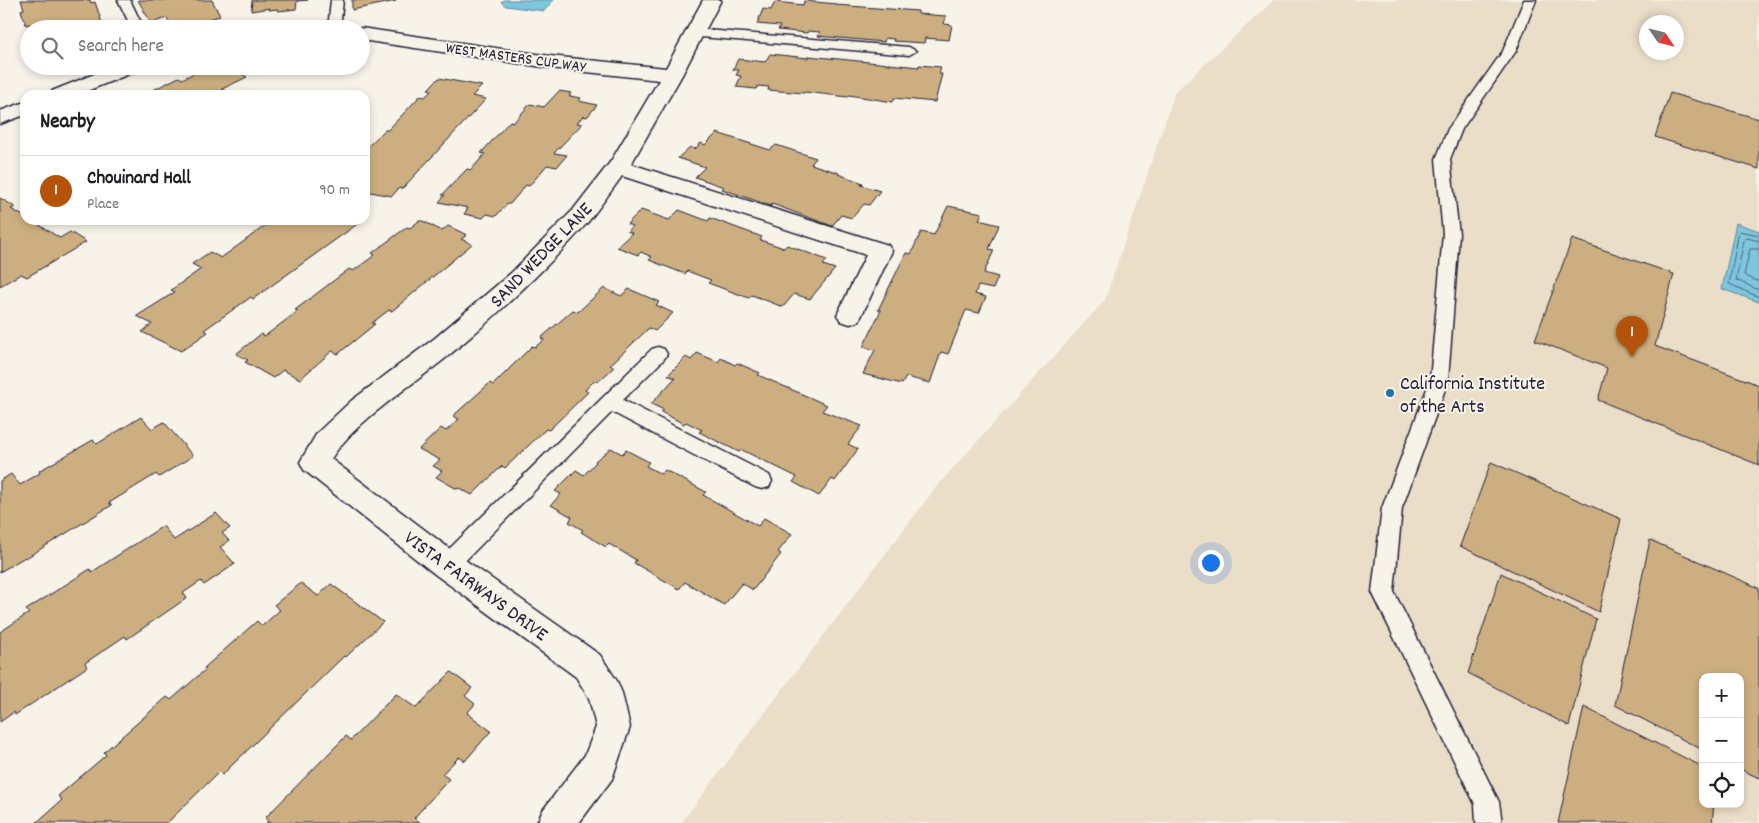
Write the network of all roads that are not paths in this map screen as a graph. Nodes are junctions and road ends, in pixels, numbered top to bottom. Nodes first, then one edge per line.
1 (124, 0) edge
2 (337, 0) edge
3 (712, 0) edge
4 (1530, 0) edge
5 (134, 20) edge
6 (335, 20) edge
7 (694, 33) junction
8 (370, 35) edge
9 (909, 51) dead end
10 (109, 75) edge
11 (672, 75) junction
12 (72, 90) edge
13 (20, 110) edge
14 (0, 118) edge
15 (617, 167) junction
16 (850, 315) dead end
17 (658, 354) dead end
18 (610, 402) junction
19 (314, 462) joint
20 (762, 481) dead end
21 (448, 565) junction
22 (556, 823) edge
23 (1488, 823) edge

1 - 5 lane
2 - 6 lane
3 - 7 street, SAND WEDGE LANE
4 - 23 lane
7 - 9 lane
7 - 11 street, SAND WEDGE LANE
8 - 11 street, WEST MASTERS CUP WAY
10 - 12 street
11 - 15 street, SAND WEDGE LANE
13 - 14 street
15 - 16 street
15 - 19 street, SAND WEDGE LANE
17 - 18 lane
18 - 20 lane
18 - 21 lane
19 - 21 street, VISTA FAIRWAYS DRIVE
21 - 22 street, VISTA FAIRWAYS DRIVE

